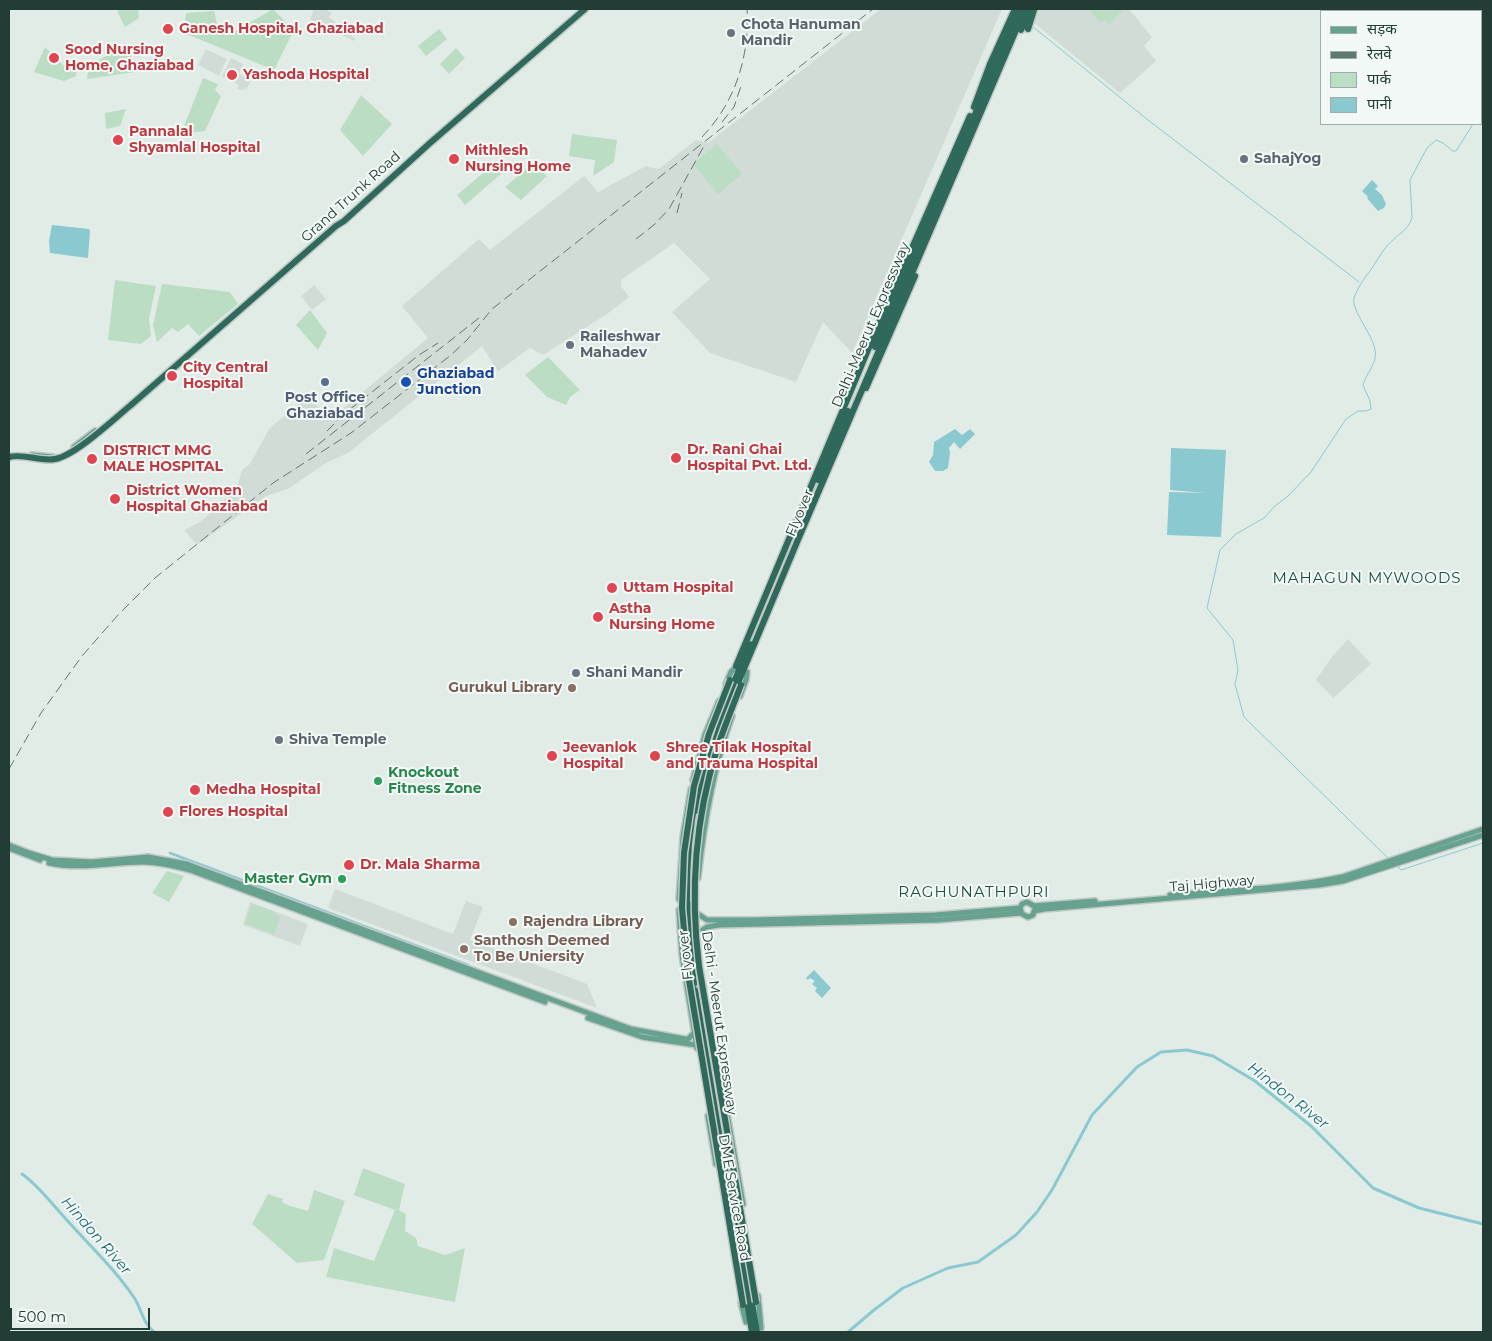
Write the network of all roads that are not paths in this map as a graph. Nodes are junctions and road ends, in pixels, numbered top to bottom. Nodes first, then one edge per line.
1 (581, 9) edge
2 (585, 9) edge
3 (1015, 9) edge
4 (1021, 9) edge
5 (1030, 9) edge
6 (1028, 29) dead end
7 (887, 303) junction
8 (238, 311) junction
9 (899, 314) junction
10 (876, 350) junction
11 (866, 372) junction
12 (132, 404) junction
13 (9, 457) edge
14 (758, 635) joint
15 (746, 652) joint
16 (735, 668) junction
17 (747, 672) junction
18 (702, 769) junction
19 (714, 773) junction
20 (1483, 829) edge
21 (1483, 835) edge
22 (9, 846) edge
23 (1395, 862) junction
24 (1388, 864) junction
25 (270, 897) junction
26 (1020, 911) junction
27 (698, 914) junction
28 (719, 923) junction
29 (698, 932) junction
30 (477, 977) junction
31 (474, 983) dead end
32 (699, 986) junction
33 (687, 988) junction
34 (694, 1033) junction
35 (643, 1034) junction
36 (696, 1045) junction
37 (744, 1212) junction
38 (731, 1214) junction
39 (746, 1322) junction
40 (760, 1331) edge
41 (748, 1332) edge
42 (752, 1332) edge

1 - 8 highway, Grand Trunk Road
2 - 8 highway, Grand Trunk Road
3 - 7 highway
4 - 10 highway, Delhi-Meerut Expressway
5 - 6 highway
5 - 9 highway
5 - 10 highway, Delhi-Meerut Expressway
7 - 10 highway
7 - 11 highway
8 - 12 highway, Grand Trunk Road
8 - 12 highway, Grand Trunk Road
9 - 10 highway
9 - 11 highway
10 - 11 highway, Delhi-Meerut Expressway
11 - 14 highway, Delhi-Meerut Expressway
11 - 15 highway, Delhi-Meerut Expressway
11 - 16 highway, Flyover
11 - 17 highway, Flyover
12 - 13 main road
12 - 13 highway, bridge
14 - 18 highway, Delhi - Meerut Expressway
15 - 18 highway, Delhi - Meerut Expressway
16 - 18 main road, DME Service Road
16 - 39 highway, Flyover, bridge
17 - 19 main road, DME Service Road
17 - 40 highway, Flyover, bridge
18 - 19 main road
18 - 32 highway, Delhi - Meerut Expressway
18 - 33 main road, DME Service Road
19 - 27 main road, DME Service Road
20 - 23 main road
21 - 23 main road
22 - 25 main road
23 - 24 main road
24 - 26 main road, Taj Highway
24 - 26 main road
25 - 30 main road
25 - 35 main road
26 - 28 main road
26 - 28 main road
27 - 28 main road
27 - 29 main road, DME Service Road
28 - 29 main road
29 - 32 main road, DME Service Road
30 - 31 main road
30 - 35 main road
32 - 33 main road
32 - 37 main road, DME Service Road
32 - 38 highway, Delhi - Meerut Expressway
33 - 34 main road, DME Service Road
34 - 35 main road
34 - 36 main road, DME Service Road
35 - 36 main road
36 - 38 main road, DME Service Road
37 - 38 main road
37 - 40 main road, DME Service Road
38 - 39 main road, DME Service Road
38 - 40 highway, Delhi - Meerut Expressway
38 - 42 highway, Delhi - Meerut Expressway
39 - 41 highway, Flyover

